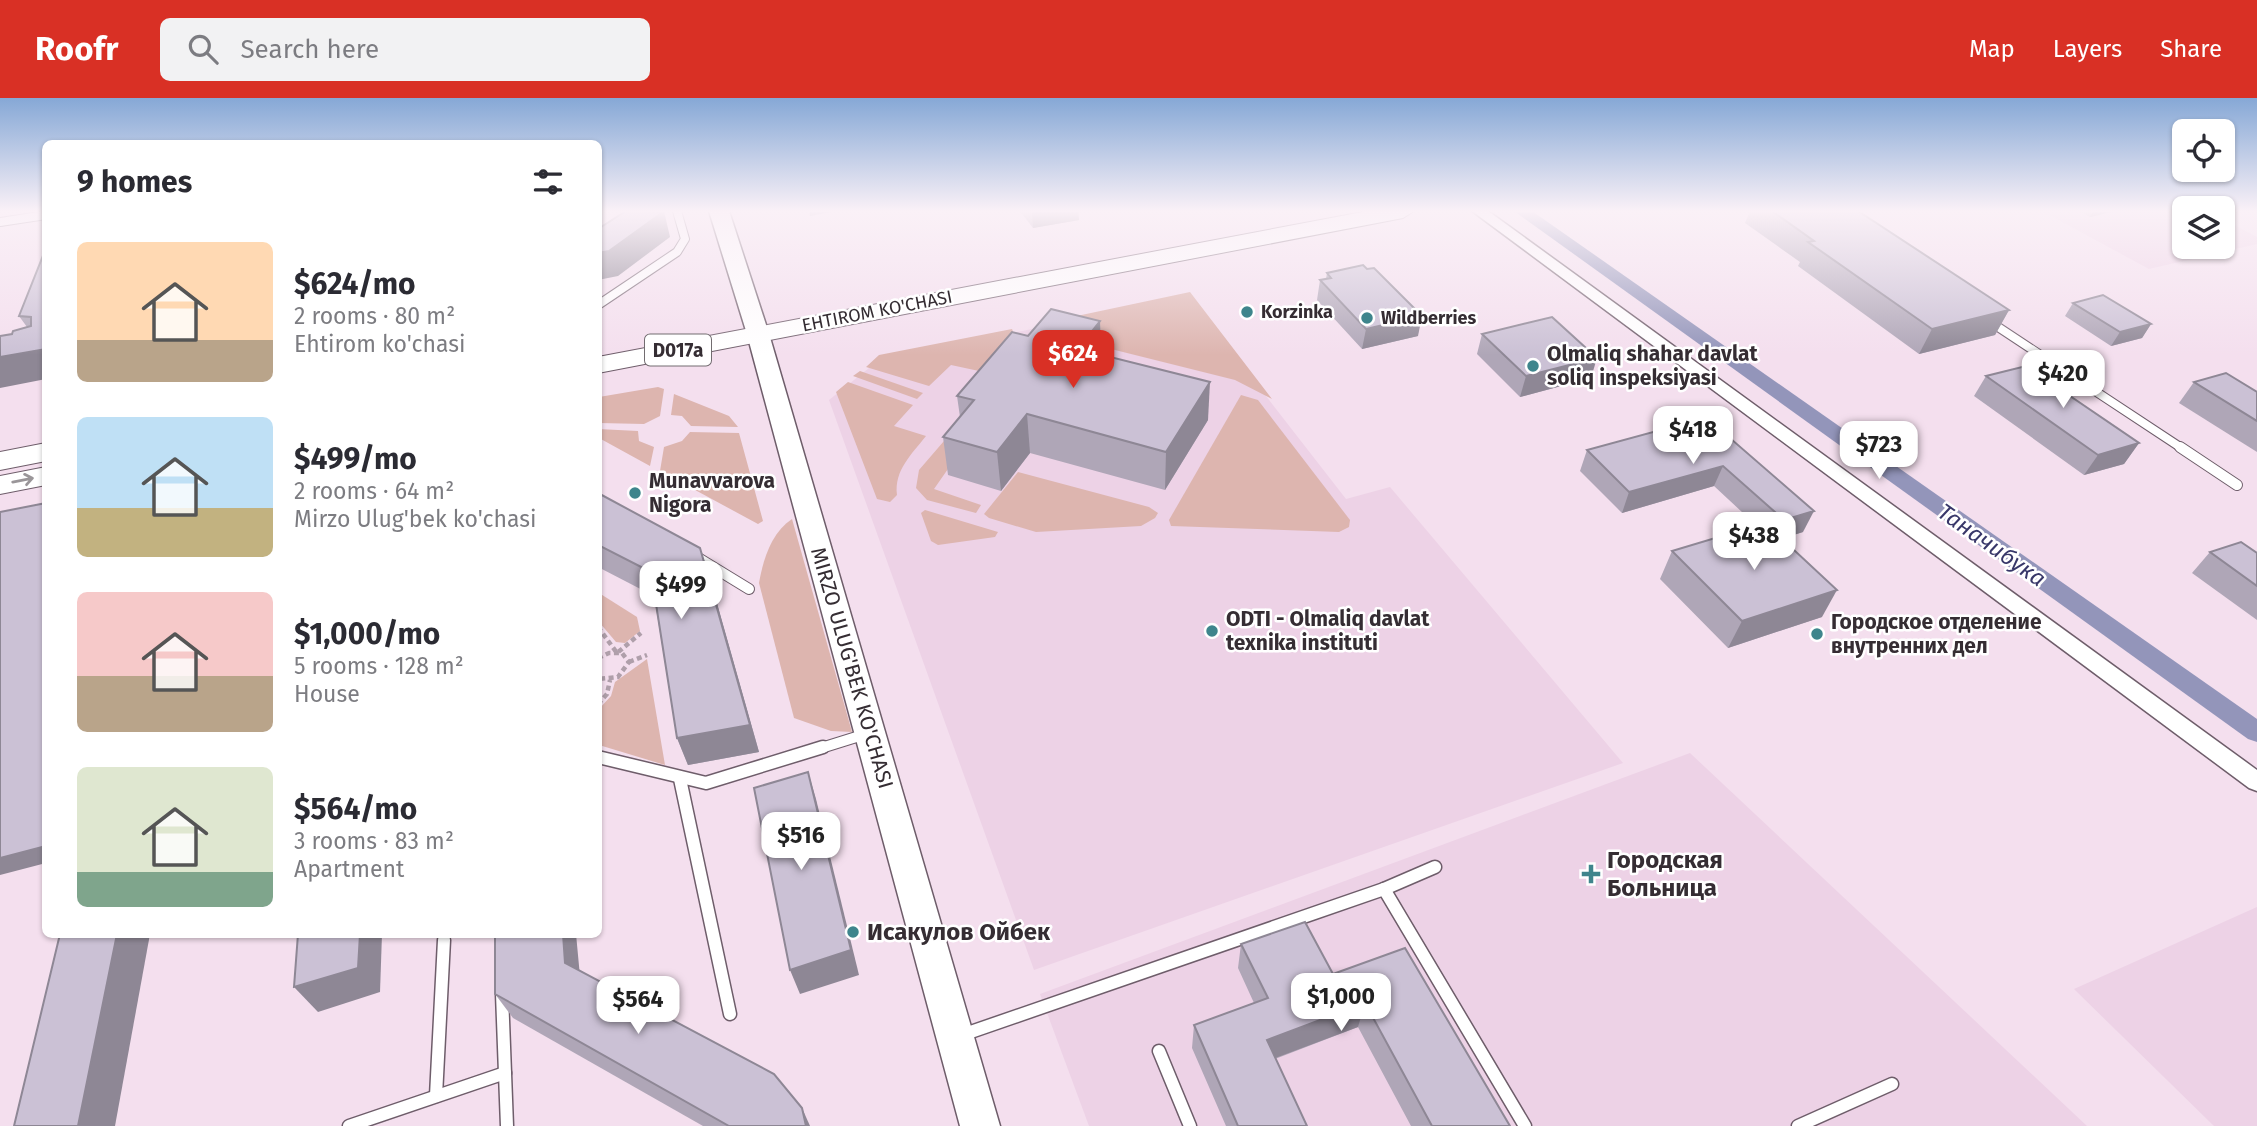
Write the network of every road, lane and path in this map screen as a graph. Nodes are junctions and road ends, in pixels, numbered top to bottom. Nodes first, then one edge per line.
1 (667, 259) edge
2 (734, 259) edge
3 (1073, 259) edge
4 (1128, 259) edge
5 (1544, 259) edge
6 (602, 302) edge
7 (1982, 317) edge
8 (755, 324) junction
9 (602, 343) edge
10 (602, 364) edge
11 (42, 453) edge
12 (0, 461) edge
13 (42, 477) edge
14 (0, 485) edge
15 (2237, 485) dead end
16 (691, 554) edge
17 (749, 589) dead end
18 (602, 632) edge
19 (641, 633) dead end
20 (617, 653) junction
21 (647, 655) dead end
22 (602, 657) edge
23 (629, 662) junction
24 (602, 680) edge
25 (610, 680) junction
26 (602, 700) edge
27 (870, 733) junction
28 (602, 758) edge
29 (680, 779) junction
30 (2257, 782) edge
31 (1435, 867) dead end
32 (1384, 889) junction
33 (444, 940) dead end
34 (502, 976) edge
35 (730, 1014) dead end
36 (955, 1038) junction
37 (1159, 1051) dead end
38 (505, 1073) junction
39 (1892, 1084) dead end
40 (436, 1097) junction
41 (349, 1126) edge
42 (507, 1126) edge
43 (980, 1126) edge
44 (1190, 1126) edge
45 (1525, 1126) edge
46 (1798, 1126) edge

1 - 6 lane
2 - 8 main road, MIRZO ULUG'BEK KO'CHASI
3 - 8 main road, EHTIROM KO'CHASI / D017a
4 - 8 main road, EHTIROM KO'CHASI / D017a
5 - 30 street
7 - 15 lane
8 - 9 main road, EHTIROM KO'CHASI / D017a
8 - 10 main road, EHTIROM KO'CHASI / D017a
8 - 27 main road, MIRZO ULUG'BEK KO'CHASI
11 - 12 main road
14 -> 13 main road
16 - 17 lane
18 - 20 path
19 - 20 path
20 - 22 path
20 - 23 path
21 - 23 path
23 - 25 path
24 - 25 path
25 - 26 path
27 - 29 lane
27 - 36 main road, MIRZO ULUG'BEK KO'CHASI
28 - 29 lane
29 - 35 lane
31 - 32 lane
32 - 36 lane
32 - 45 lane
33 - 40 lane
34 - 38 lane
36 - 43 main road, MIRZO ULUG'BEK KO'CHASI
37 - 44 lane
38 - 40 lane
38 - 42 lane
39 - 46 lane
40 - 41 lane

